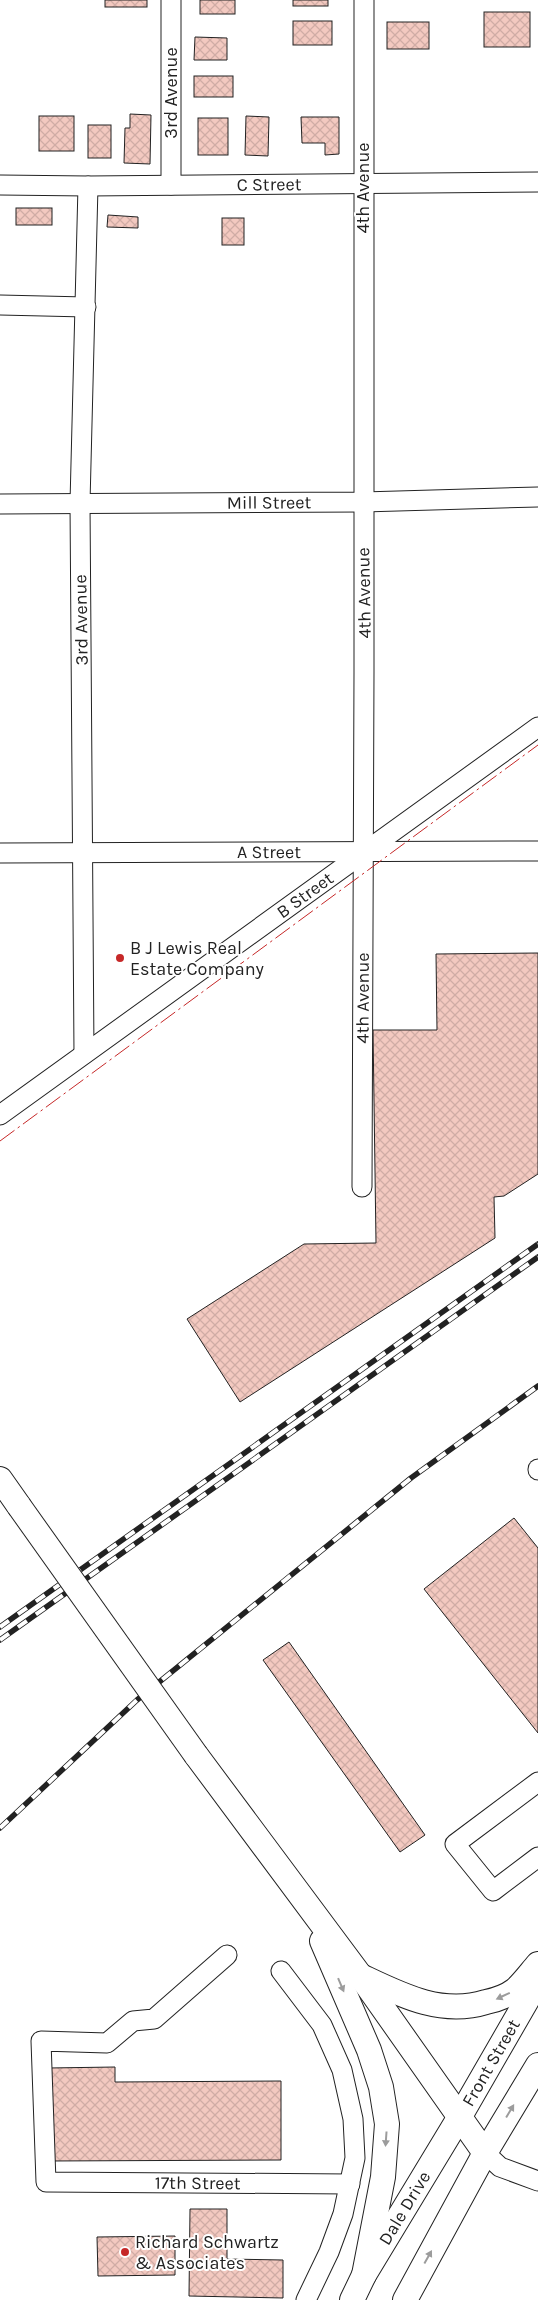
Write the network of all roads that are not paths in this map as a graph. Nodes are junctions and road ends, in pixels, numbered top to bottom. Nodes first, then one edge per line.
1 (171, 0) edge
2 (364, 0) edge
3 (538, 182) edge
4 (363, 183) junction
5 (0, 185) edge
6 (171, 185) junction
7 (88, 186) junction
8 (0, 305) edge
9 (86, 307) junction
10 (538, 498) edge
11 (363, 502) junction
12 (0, 504) edge
13 (80, 504) junction
14 (538, 727) edge
15 (84, 851) junction
16 (538, 851) edge
17 (363, 852) junction
18 (0, 853) edge
19 (84, 1054) junction
20 (0, 1115) edge
21 (362, 1186) dead end
22 (0, 1479) edge
23 (538, 1782) edge
24 (538, 1856) edge
25 (308, 1908) junction
26 (227, 1955) dead end
27 (538, 1964) edge
28 (281, 1971) dead end
29 (359, 1974) junction
30 (538, 1980) edge
31 (538, 2065) edge
32 (459, 2118) junction
33 (484, 2153) junction
34 (538, 2181) edge
35 (350, 2184) junction
36 (364, 2275) junction
37 (306, 2300) edge
38 (352, 2300) edge
39 (405, 2300) edge

1 - 6 street, 3rd Avenue
2 - 4 street, 4th Avenue
3 - 4 street, C Street
4 - 6 street, C Street
4 - 11 street, 4th Avenue
5 - 7 street, C Street
6 - 7 street, C Street
7 - 9 street, 3rd Avenue
8 - 9 street
9 - 13 street, 3rd Avenue
10 - 11 street, Mill Street
11 - 13 street, Mill Street
11 - 17 street, 4th Avenue
12 - 13 street, Mill Street
13 - 15 street, 3rd Avenue
14 - 17 street, B Street
15 - 17 street, A Street
15 - 18 street, A Street
15 - 19 street, 3rd Avenue
16 - 17 street, A Street
17 - 19 street, B Street
17 - 21 street, 4th Avenue
19 - 20 street, B Street
22 - 25 main road, bridge
23 - 24 street
25 - 29 main road
25 -> 36 main road
26 - 35 street, 17th Street
27 -> 29 main road
28 - 35 street
29 - 32 main road
30 - 32 main road, Front Street
33 -> 31 main road
32 - 33 main road
32 - 36 main road, Dale Drive
33 - 34 street
39 -> 33 main road
35 - 37 street
36 - 38 main road, Dale Drive

